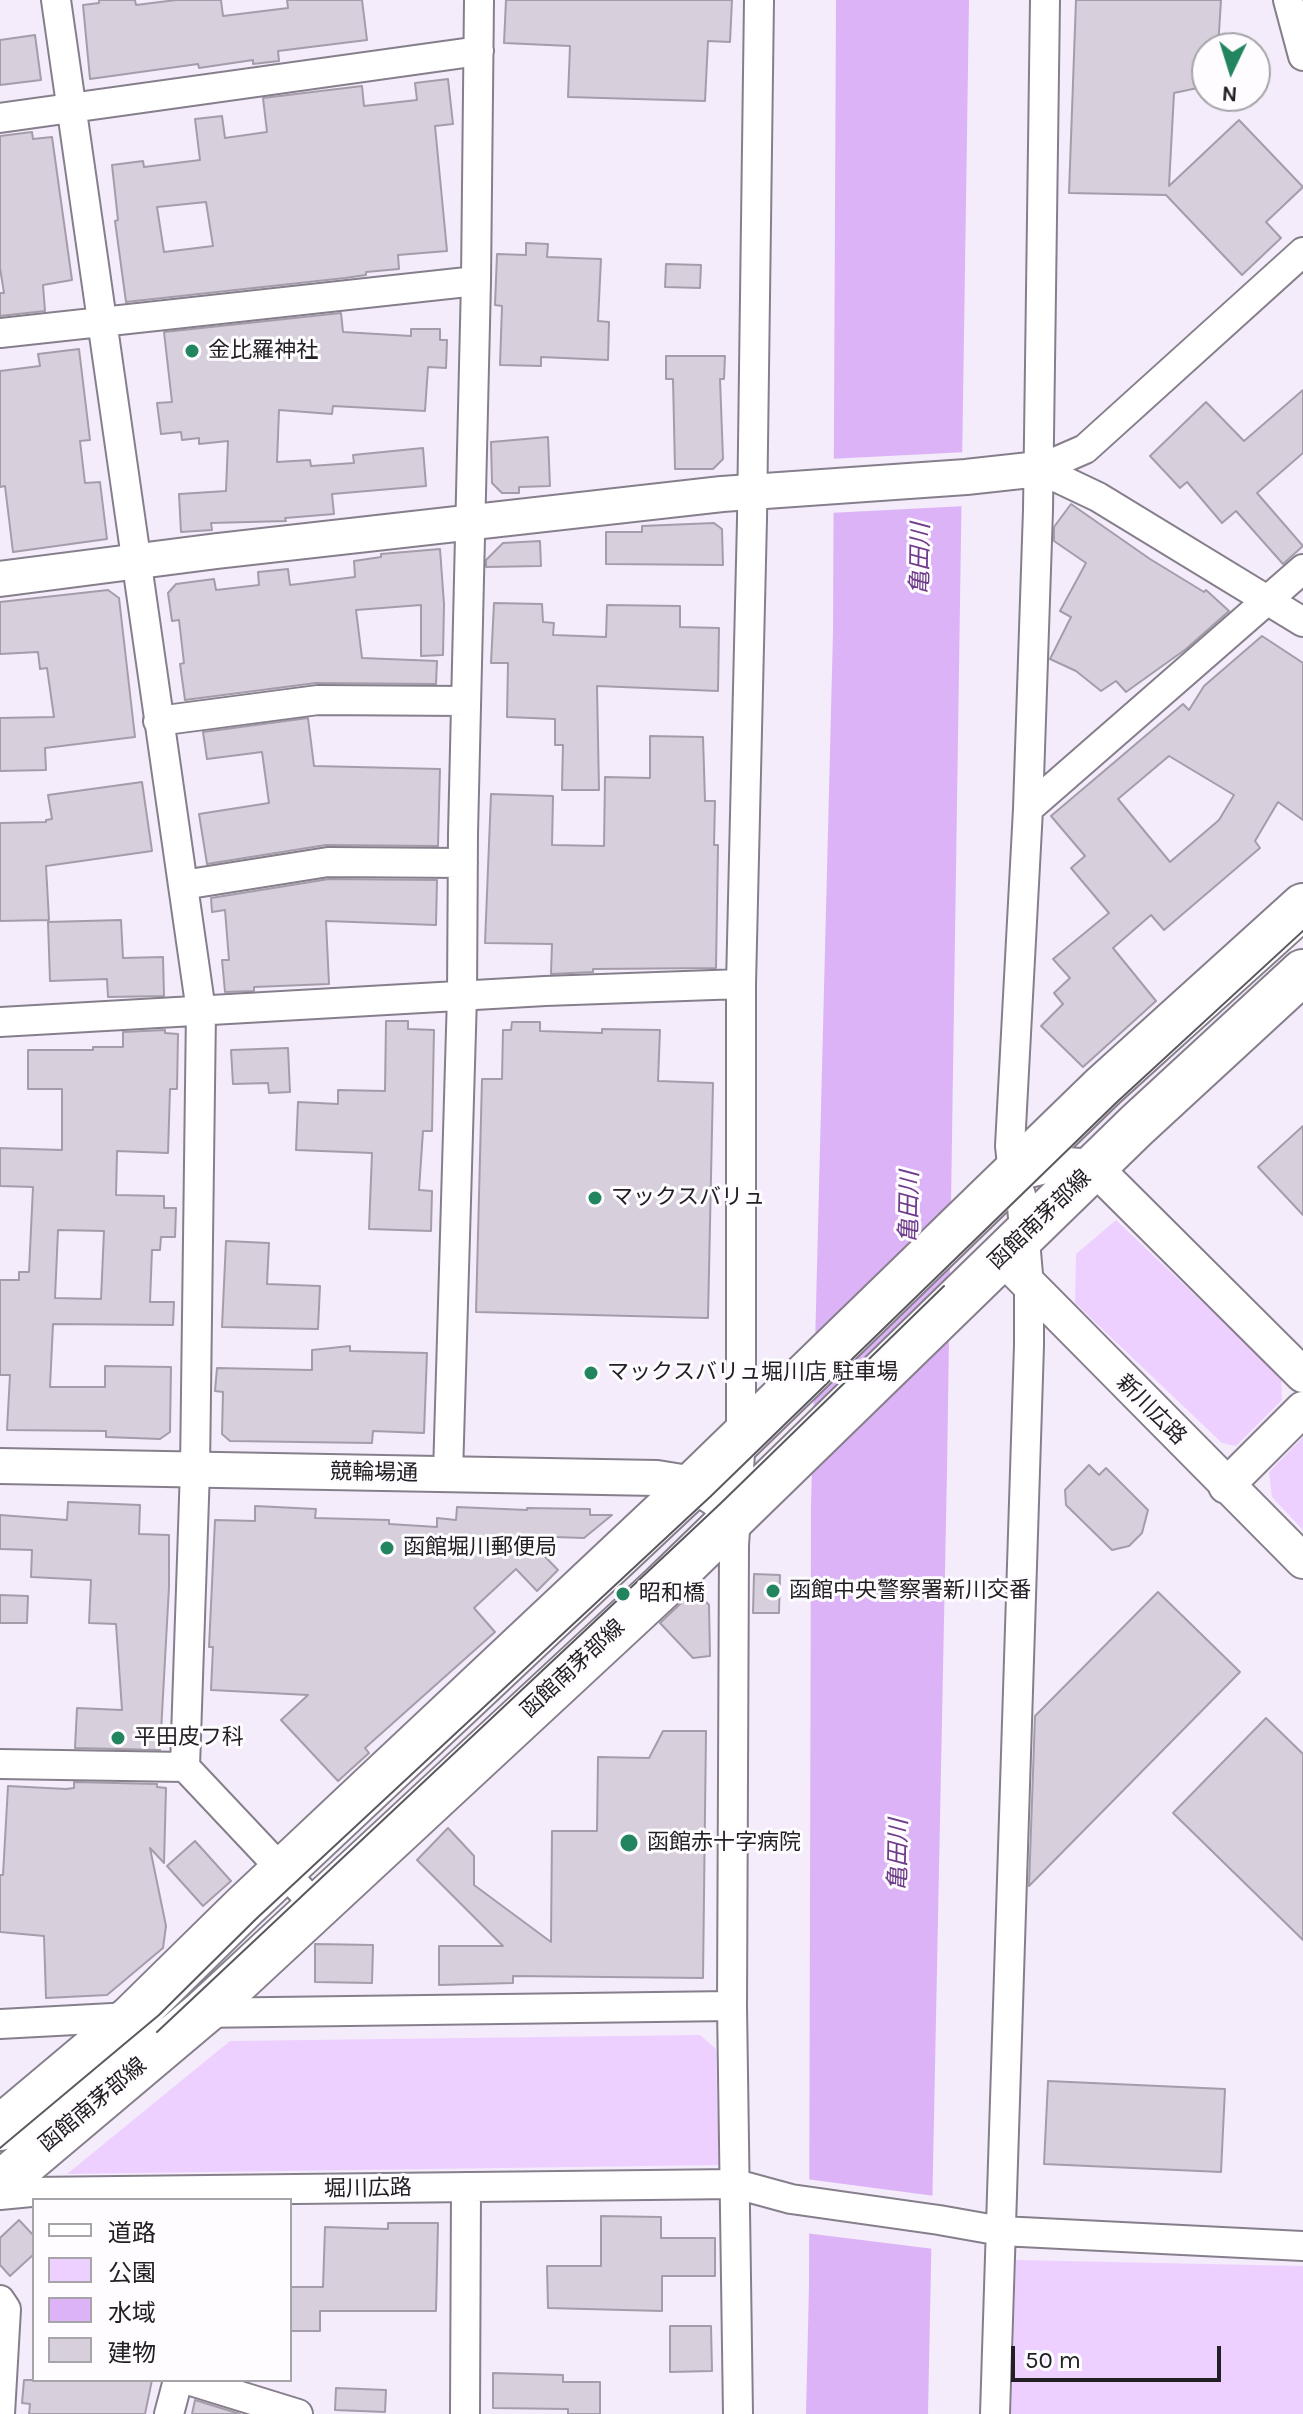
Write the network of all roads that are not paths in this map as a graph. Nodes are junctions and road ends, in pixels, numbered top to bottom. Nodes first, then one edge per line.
1 (56, 0) edge
2 (479, 0) edge
3 (759, 0) edge
4 (1045, 0) edge
5 (1288, 0) edge
6 (479, 51) junction
7 (1303, 56) edge
8 (70, 108) junction
9 (0, 118) edge
10 (1303, 252) edge
11 (476, 281) junction
12 (103, 322) junction
13 (0, 333) edge
14 (1039, 469) junction
15 (753, 491) junction
16 (471, 523) junction
17 (135, 561) junction
18 (1303, 569) edge
19 (0, 579) edge
20 (1267, 601) junction
21 (1303, 622) edge
22 (466, 701) junction
23 (158, 721) junction
24 (1028, 809) junction
25 (463, 863) junction
26 (183, 885) junction
27 (1303, 906) edge
28 (1303, 972) edge
29 (741, 984) junction
30 (462, 996) junction
31 (201, 1011) junction
32 (0, 1022) edge
33 (1094, 1167) junction
34 (1013, 1174) junction
35 (1018, 1260) junction
36 (1303, 1375) edge
37 (1303, 1409) edge
38 (741, 1438) junction
39 (0, 1466) edge
40 (195, 1469) junction
41 (448, 1474) junction
42 (694, 1484) junction
43 (1226, 1486) junction
44 (738, 1515) junction
45 (1303, 1561) edge
46 (0, 1764) edge
47 (185, 1767) junction
48 (283, 1871) junction
49 (316, 1906) junction
50 (732, 2006) junction
51 (204, 2012) junction
52 (132, 2017) junction
53 (0, 2024) edge
54 (0, 2128) edge
55 (0, 2184) edge
56 (736, 2184) junction
57 (466, 2187) junction
58 (0, 2195) edge
59 (184, 2195) edge
60 (1001, 2231) junction
61 (1303, 2246) edge
62 (0, 2300) edge
63 (177, 2382) edge
64 (194, 2382) edge
65 (0, 2414) edge
66 (169, 2414) edge
67 (298, 2414) edge
68 (465, 2414) edge
69 (738, 2414) edge
70 (995, 2414) edge

1 - 8 street
2 - 6 street
3 - 15 street
4 - 14 street
5 - 7 street
6 - 8 street
6 - 11 street
8 - 9 street
8 - 12 street
10 - 14 street
11 - 12 street
11 - 16 street
12 - 13 street
12 - 17 street
14 - 15 street
14 - 20 street
14 - 24 street
15 - 16 street
15 - 29 street
16 - 17 street
16 - 22 street
17 - 19 street
17 - 23 street
18 - 20 street
20 - 21 street
20 - 24 street
22 - 23 street
22 - 25 street
23 - 26 street
24 - 34 street
25 - 26 street
25 - 30 street
26 - 31 street
27 - 34 main road
28 - 33 main road, 函館南茅部線
29 - 30 street
29 - 38 street
30 - 31 street
30 - 41 street
31 - 32 street
31 - 40 street
33 - 34 street
33 - 35 main road, 函館南茅部線
33 - 36 street
34 - 35 street
34 - 38 main road
35 - 43 street, 新川広路
35 - 44 main road, 函館南茅部線
35 - 60 street
37 - 43 street
38 - 42 main road
38 - 44 street
39 - 40 street, 競輪場通
40 - 41 street, 競輪場通
40 - 47 street
41 - 42 street, 競輪場通
42 - 44 street, 競輪場通
42 - 48 main road
43 - 45 street, 新川広路
44 - 49 main road, 函館南茅部線
44 - 50 street
46 - 47 street
47 - 48 street
48 - 49 street
48 - 52 main road
49 - 51 main road, 函館南茅部線
50 - 51 street
50 - 56 street
51 - 52 street
51 - 55 main road, 函館南茅部線
52 - 53 street
52 - 54 main road
56 - 57 street, 堀川広路
56 - 60 street, 堀川広路
56 - 69 street
57 - 59 street, 堀川広路
57 - 68 street
58 - 59 street, 堀川広路
60 - 61 street, 堀川広路
60 - 70 street
62 - 65 street
63 - 66 street
64 - 67 street

